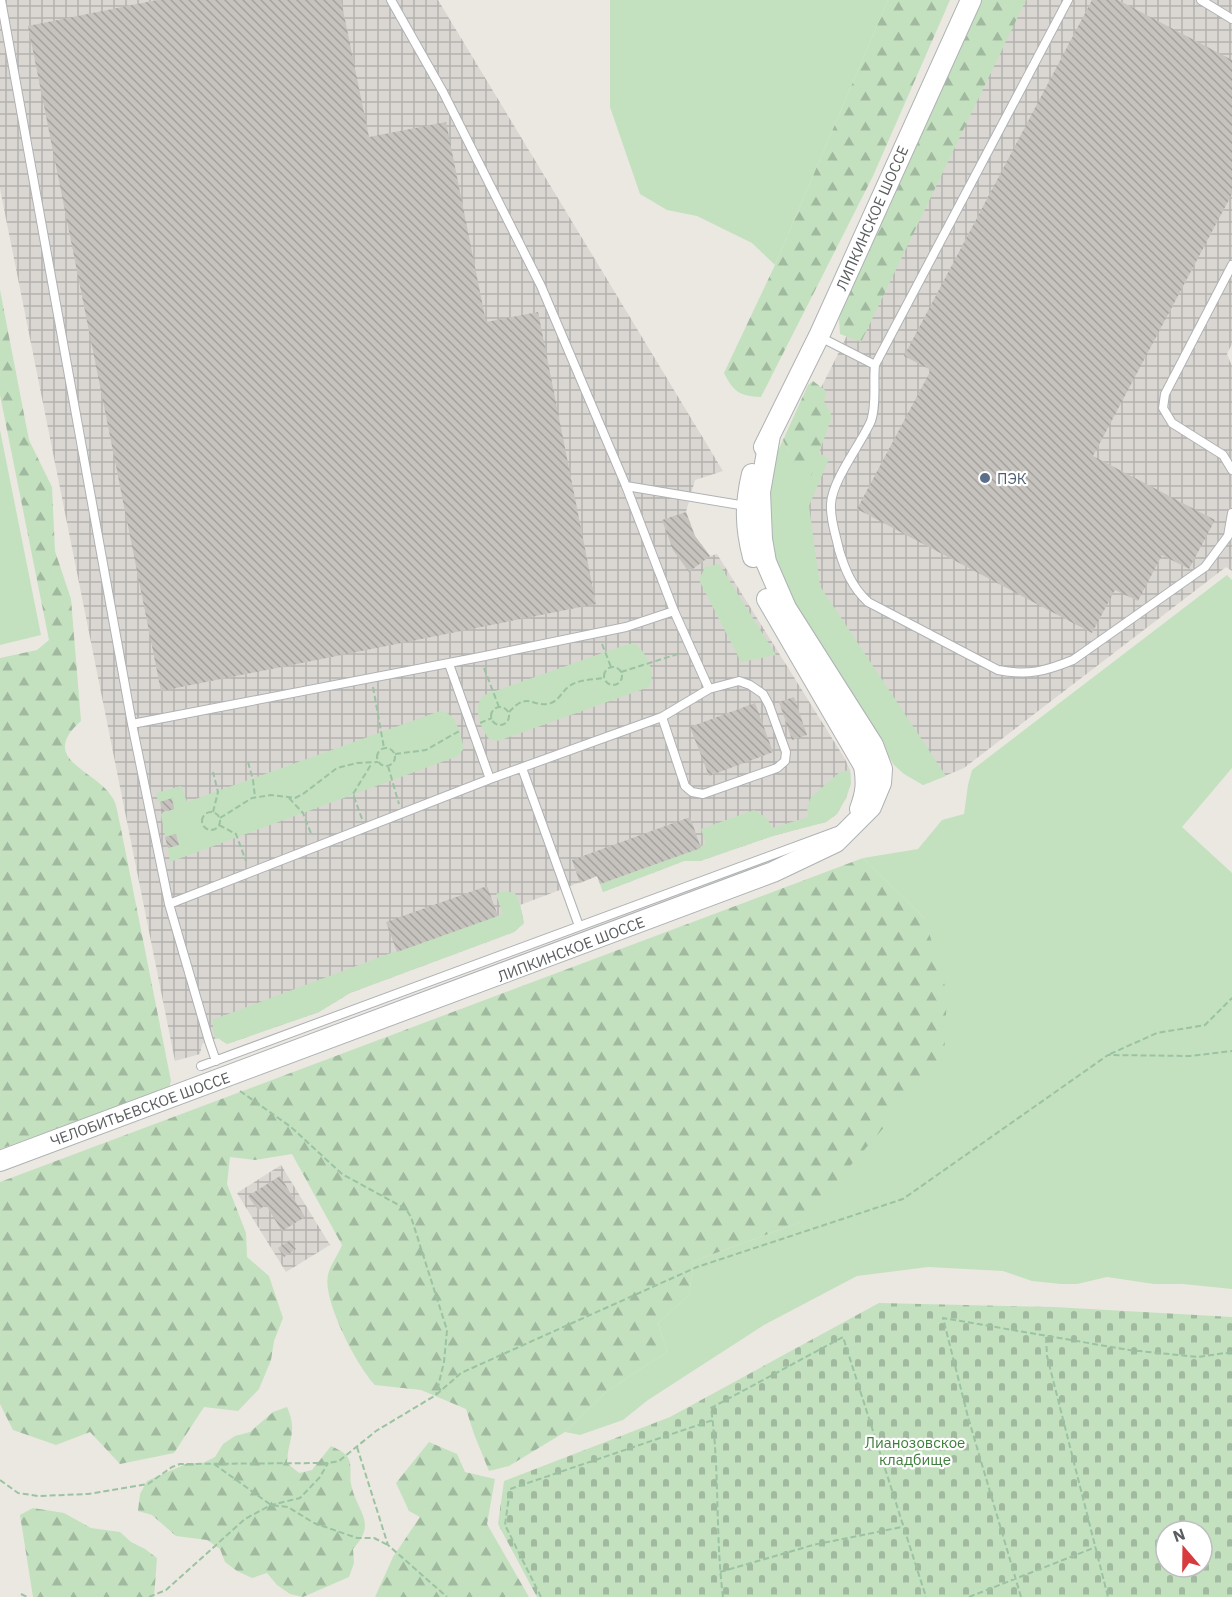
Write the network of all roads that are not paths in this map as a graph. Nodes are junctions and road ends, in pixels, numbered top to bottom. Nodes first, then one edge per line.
1 (1, 0) edge
2 (391, 0) edge
3 (971, 0) edge
4 (1068, 0) edge
5 (1201, 0) edge
6 (1232, 19) edge
7 (1232, 265) edge
8 (819, 336) junction
9 (875, 365) junction
10 (1232, 470) edge
11 (626, 486) junction
12 (753, 506) junction
13 (1232, 513) edge
14 (1230, 538) edge
15 (674, 611) junction
16 (449, 664) junction
17 (709, 688) junction
18 (662, 717) junction
19 (132, 723) junction
20 (854, 746) junction
21 (522, 768) junction
22 (490, 779) junction
23 (877, 794) junction
24 (853, 825) junction
25 (169, 904) junction
26 (579, 926) junction
27 (281, 1058) joint
28 (201, 1066) dead end
29 (220, 1070) junction
30 (0, 1161) edge

1 - 19 lane
2 - 11 lane
3 - 8 street, ЛИПКИНСКОЕ ШОССЕ
4 - 9 lane
5 - 6 lane
7 - 10 lane
8 - 9 lane
8 - 12 street, ЛИПКИНСКОЕ ШОССЕ
9 - 14 lane
11 - 12 lane
11 - 15 lane
12 - 20 street, ЛИПКИНСКОЕ ШОССЕ
12 - 23 street, ЛИПКИНСКОЕ ШОССЕ
13 - 14 lane
15 - 16 lane
15 - 17 lane
16 - 19 lane
16 - 22 lane
17 - 18 lane
17 - 18 lane
18 - 21 lane
19 - 25 lane
20 - 23 street
20 - 24 street, ЛИПКИНСКОЕ ШОССЕ
21 - 22 lane
21 - 26 lane
22 - 25 lane
23 - 24 street, ЛИПКИНСКОЕ ШОССЕ
24 - 26 lane
24 - 27 street, ЛИПКИНСКОЕ ШОССЕ
25 - 29 lane
26 - 29 lane
27 - 29 street, ЧЕЛОБИТЬЕВСКОЕ ШОССЕ
28 - 29 lane
29 - 30 street, ЧЕЛОБИТЬЕВСКОЕ ШОССЕ

